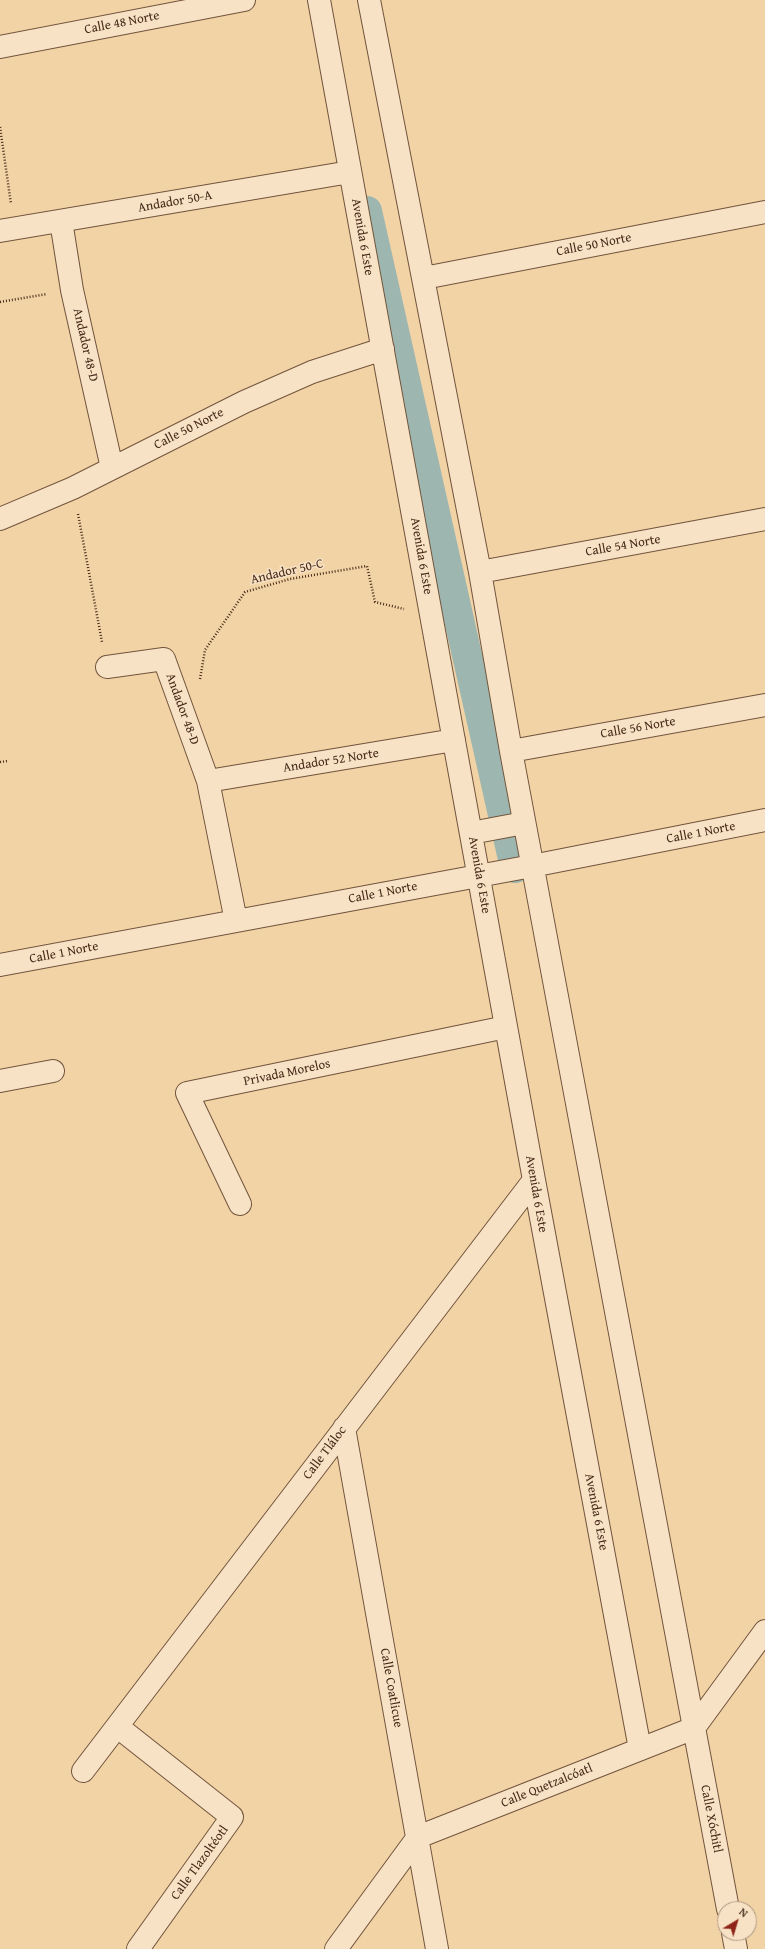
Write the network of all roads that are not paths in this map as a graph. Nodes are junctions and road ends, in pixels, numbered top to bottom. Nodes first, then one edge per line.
1 (244, 0) edge
2 (319, 0) edge
3 (369, 0) edge
4 (0, 47) edge
5 (350, 172) junction
6 (765, 212) edge
7 (61, 221) junction
8 (7, 229) edge
9 (424, 278) junction
10 (383, 349) junction
11 (112, 468) junction
12 (0, 519) edge
13 (765, 519) edge
14 (480, 572) junction
15 (107, 666) road end
16 (765, 705) edge
17 (454, 740) junction
18 (511, 752) junction
19 (208, 781) junction
20 (765, 820) edge
21 (524, 823) junction
22 (471, 832) junction
23 (532, 866) junction
24 (479, 875) junction
25 (236, 921) junction
26 (0, 965) edge
27 (506, 1027) junction
28 (53, 1071) dead end
29 (0, 1081) edge
30 (534, 1180) junction
31 (240, 1204) dead end
32 (344, 1428) junction
33 (765, 1631) edge
34 (118, 1727) junction
35 (694, 1728) junction
36 (640, 1749) junction
37 (84, 1771) dead end
38 (418, 1838) junction
39 (726, 1901) edge
40 (138, 1949) edge
41 (336, 1949) edge
42 (437, 1949) edge

1 - 4 street, Calle 48 Norte
2 - 5 street, Avenida 6 Este
3 - 9 street
5 - 7 street, Andador 50-A
5 - 10 street, Avenida 6 Este
6 - 9 street, Calle 50 Norte
7 - 8 street, Andador 50-A
7 - 11 street, Andador 48-D
9 - 14 street
10 - 11 street, Calle 50 Norte
10 - 17 street, Avenida 6 Este
11 - 12 street, Calle 50 Norte
13 - 14 street, Calle 54 Norte
14 - 18 street
15 - 19 street, Andador 48-D
16 - 18 street, Calle 56 Norte
17 - 19 street, Andador 52 Norte
17 - 22 street, Avenida 6 Este
18 - 21 street
19 - 25 street, Andador 48-D
20 - 23 street, Calle 1 Norte
21 - 22 street
21 - 23 street
22 - 24 street, Avenida 6 Este
23 - 24 street, Calle 1 Norte
23 - 35 street
24 - 25 street, Calle 1 Norte
24 - 27 street, Avenida 6 Este
25 - 26 street, Calle 1 Norte
27 - 30 street, Avenida 6 Este
27 - 31 street, Privada Morelos
28 - 29 street
30 - 32 street, Calle Tláloc
30 - 36 street, Avenida 6 Este
32 - 34 street, Calle Tláloc
32 - 38 street, Calle Coatlicue
33 - 35 street
34 - 37 street, Calle Tláloc
34 - 40 street, Calle Tlazoltéotl
35 - 36 street, Calle Quetzalcóatl
35 - 39 street, Calle Xóchitl
36 - 38 street, Calle Quetzalcóatl
38 - 41 street
38 - 42 street, Calle Coatlicue

